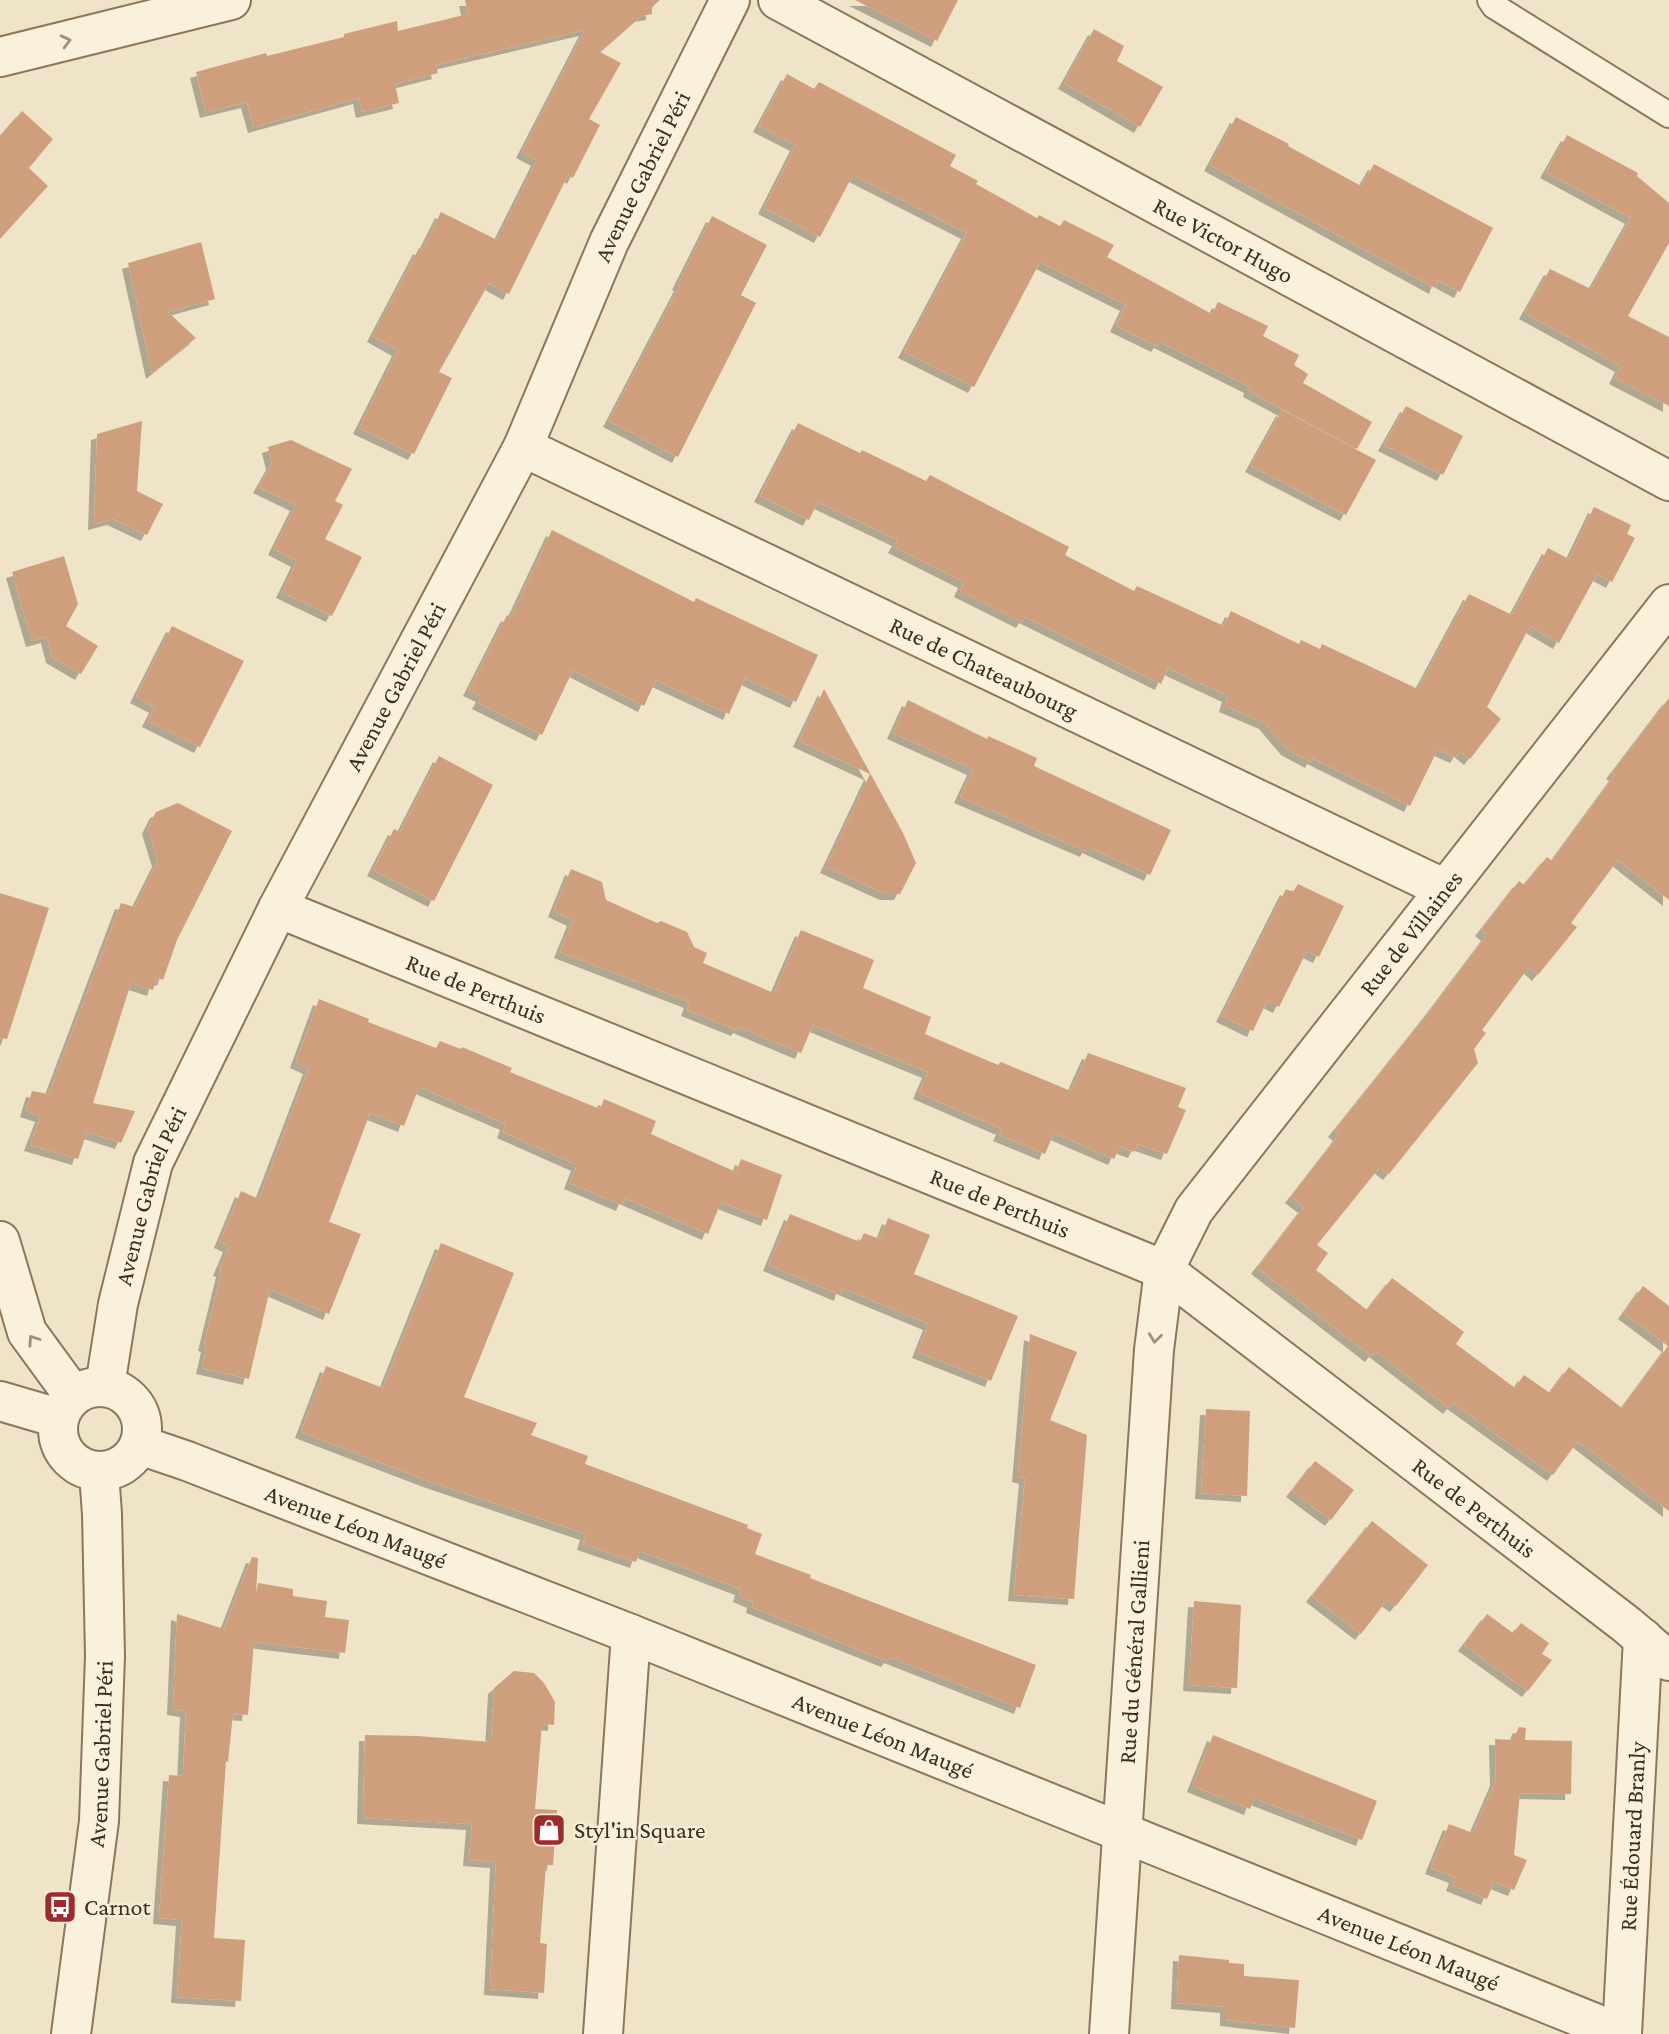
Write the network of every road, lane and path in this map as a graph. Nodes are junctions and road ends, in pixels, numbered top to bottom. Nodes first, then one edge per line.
1 (231, 0) edge
2 (730, 0) edge
3 (778, 0) edge
4 (1490, 0) edge
5 (0, 57) edge
6 (1669, 115) edge
7 (523, 447) junction
8 (1669, 481) edge
9 (1669, 604) edge
10 (1446, 889) junction
11 (278, 908) junction
12 (0, 1241) edge
13 (1164, 1270) junction
14 (79, 1400) junction
15 (0, 1401) edge
16 (140, 1445) junction
17 (99, 1472) junction
18 (631, 1634) junction
19 (1656, 1649) edge
20 (1124, 1831) junction
21 (71, 2034) edge
22 (603, 2034) edge
23 (1109, 2034) edge
24 (1622, 2034) edge

5 -> 1 street
2 - 7 street, Avenue Gabriel Péri
3 - 8 street, Rue Victor Hugo
4 - 6 lane
7 - 10 street, Rue de Chateaubourg
7 - 11 street, Avenue Gabriel Péri
9 - 10 street, Rue de Villaines
10 - 13 street, Rue de Villaines
11 - 13 street, Rue de Perthuis
11 - 14 street, Avenue Gabriel Péri
14 -> 12 street
13 - 19 street, Rue de Perthuis
13 -> 20 street, Rue du Général Gallieni
14 - 15 street
14 - 16 street
14 - 17 street
16 - 17 street
16 - 18 street, Avenue Léon Maugé
17 - 21 street, Avenue Gabriel Péri
18 - 20 street, Avenue Léon Maugé
18 - 22 street
19 - 24 street, Rue Édouard Branly
20 - 23 street, Rue du Général Gallieni
20 - 24 street, Avenue Léon Maugé

